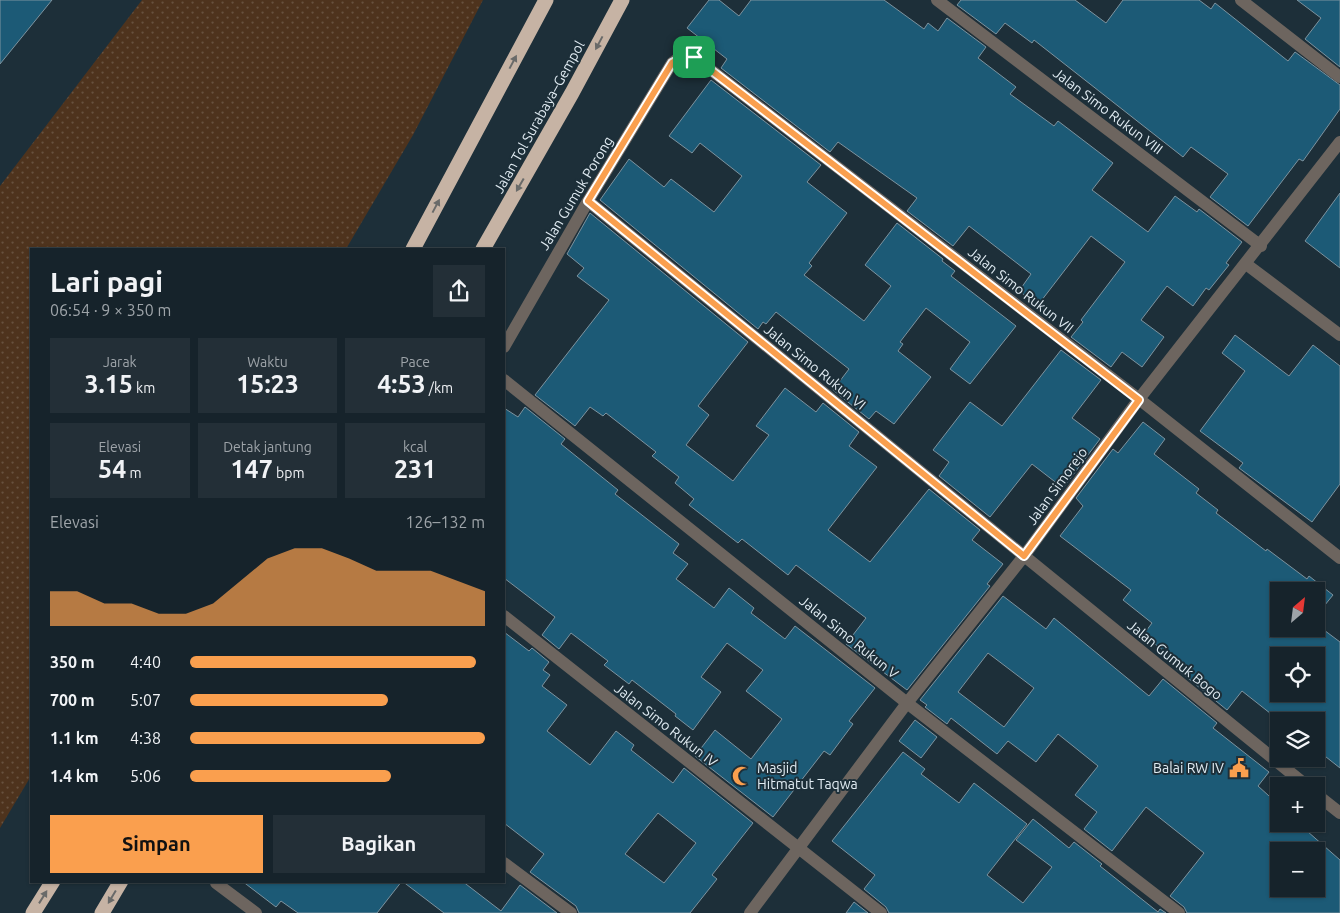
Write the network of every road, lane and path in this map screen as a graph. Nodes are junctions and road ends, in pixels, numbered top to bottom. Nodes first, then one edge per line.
1 (546, 0) edge
2 (622, 0) edge
3 (937, 0) edge
4 (1241, 0) edge
5 (680, 57) joint
6 (1340, 77) edge
7 (1340, 142) edge
8 (588, 201) junction
9 (1260, 246) junction
10 (414, 248) edge
11 (484, 248) edge
12 (1246, 264) junction
13 (1340, 335) edge
14 (505, 345) edge
15 (505, 381) edge
16 (1139, 400) junction
17 (1024, 556) junction
18 (1340, 558) edge
19 (505, 617) edge
20 (907, 703) junction
21 (1296, 777) edge
22 (1325, 801) edge
23 (1340, 813) edge
24 (798, 848) junction
25 (505, 864) edge
26 (52, 883) edge
27 (120, 883) edge
28 (216, 883) dead end
29 (33, 913) edge
30 (102, 913) edge
31 (256, 913) edge
32 (571, 913) edge
33 (750, 913) edge
34 (881, 913) edge
35 (1179, 913) edge

10 -> 1 highway
2 -> 11 highway, Jalan Tol Surabaya–Gempol
3 - 9 street, Jalan Simo Rukun VIII
4 - 6 street
5 - 8 street, Jalan Gumuk Porong
5 - 16 street, Jalan Simo Rukun VII
7 - 9 street, Jalan Simorejo
8 - 14 street, Jalan Gumuk Porong
8 - 17 street, Jalan Simo Rukun VI
9 - 12 street, Jalan Simorejo
12 - 13 street
12 - 16 street, Jalan Simorejo
15 - 20 street, Jalan Simo Rukun V
16 - 17 street, Jalan Simorejo
16 - 18 street, Jalan Simo Rukun VII
17 - 20 street, Jalan Simorejo
17 - 21 street, Jalan Gumuk Bogo
19 - 24 street, Jalan Simo Rukun IV
20 - 24 street, Jalan Simorejo
20 - 35 street, Jalan Simo Rukun V
22 - 23 street
24 - 33 street, Jalan Simorejo
24 - 34 street, Jalan Simo Rukun IV
25 - 32 street
29 -> 26 highway
27 -> 30 highway
28 - 31 street

